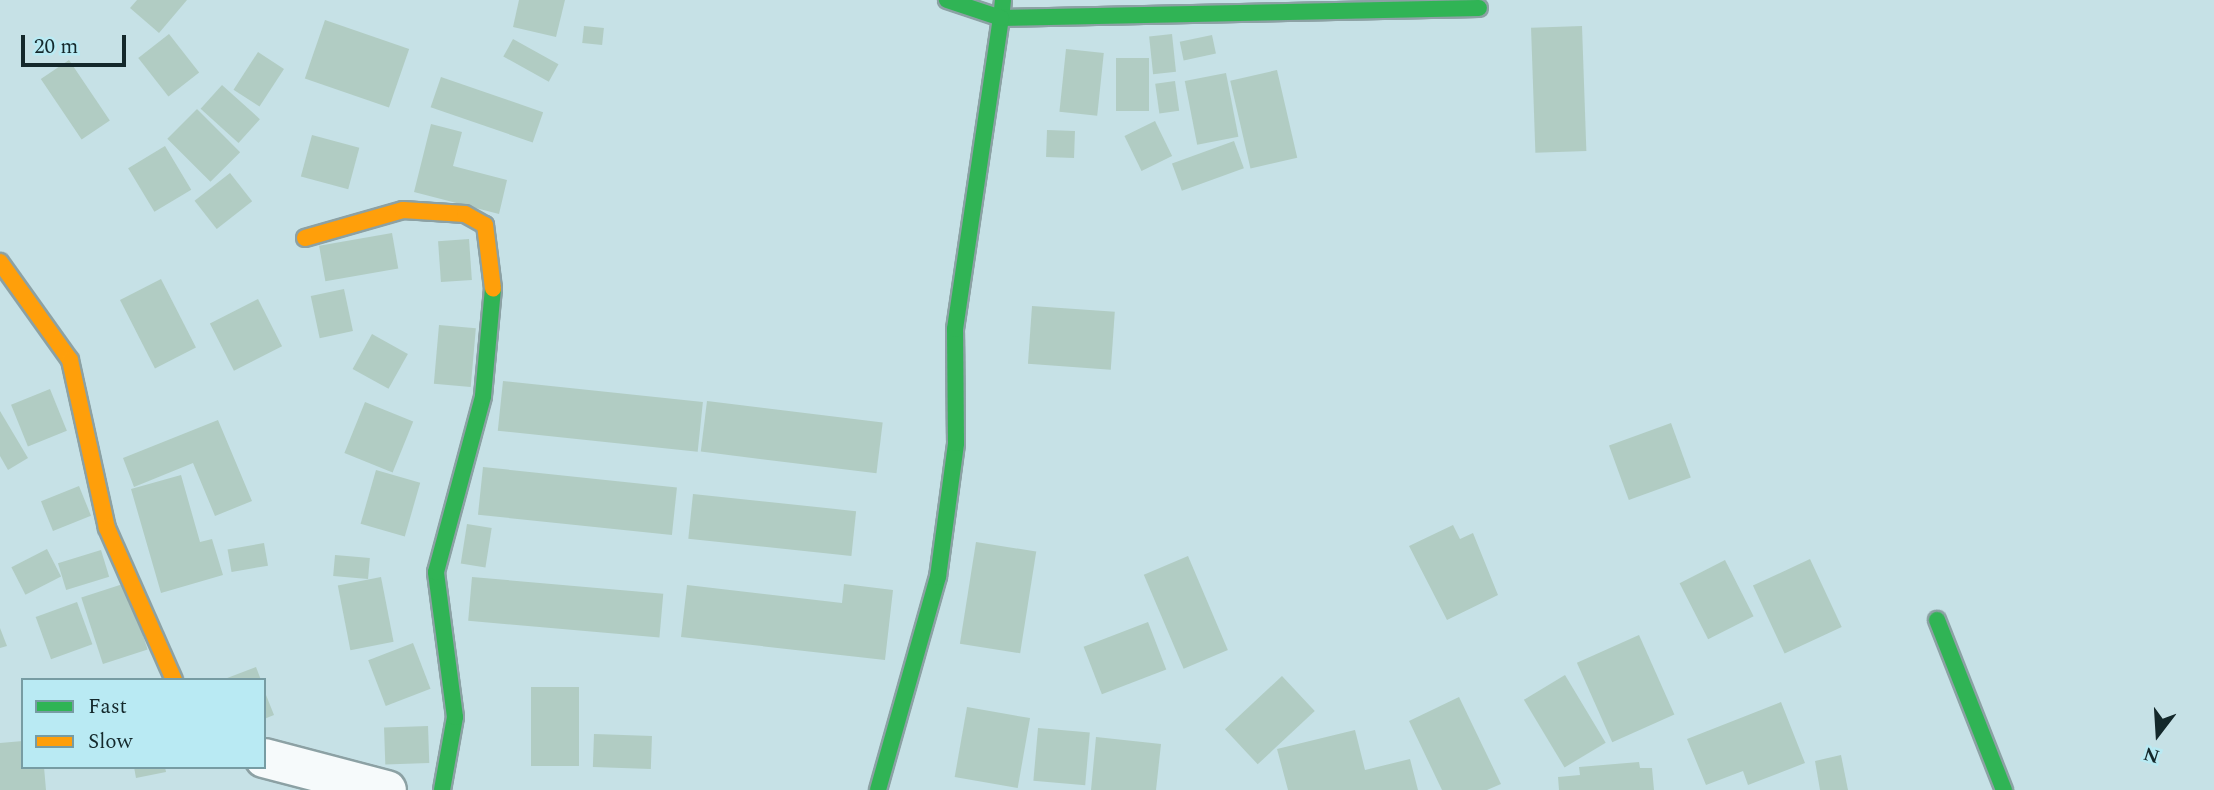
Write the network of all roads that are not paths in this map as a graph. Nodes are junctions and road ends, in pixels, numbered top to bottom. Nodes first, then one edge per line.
1 (947, 0) edge
2 (1003, 0) edge
3 (1479, 8) dead end
4 (1001, 18) junction
5 (305, 238) dead end
6 (0, 262) edge
7 (1937, 620) dead end
8 (172, 678) edge
9 (266, 759) edge
10 (387, 790) edge
11 (442, 790) edge
12 (878, 790) edge
13 (2004, 790) edge

1 - 4 street
2 - 4 street
3 - 4 street
4 - 12 street
5 - 11 street
6 - 8 street
7 - 13 street
9 - 10 street

